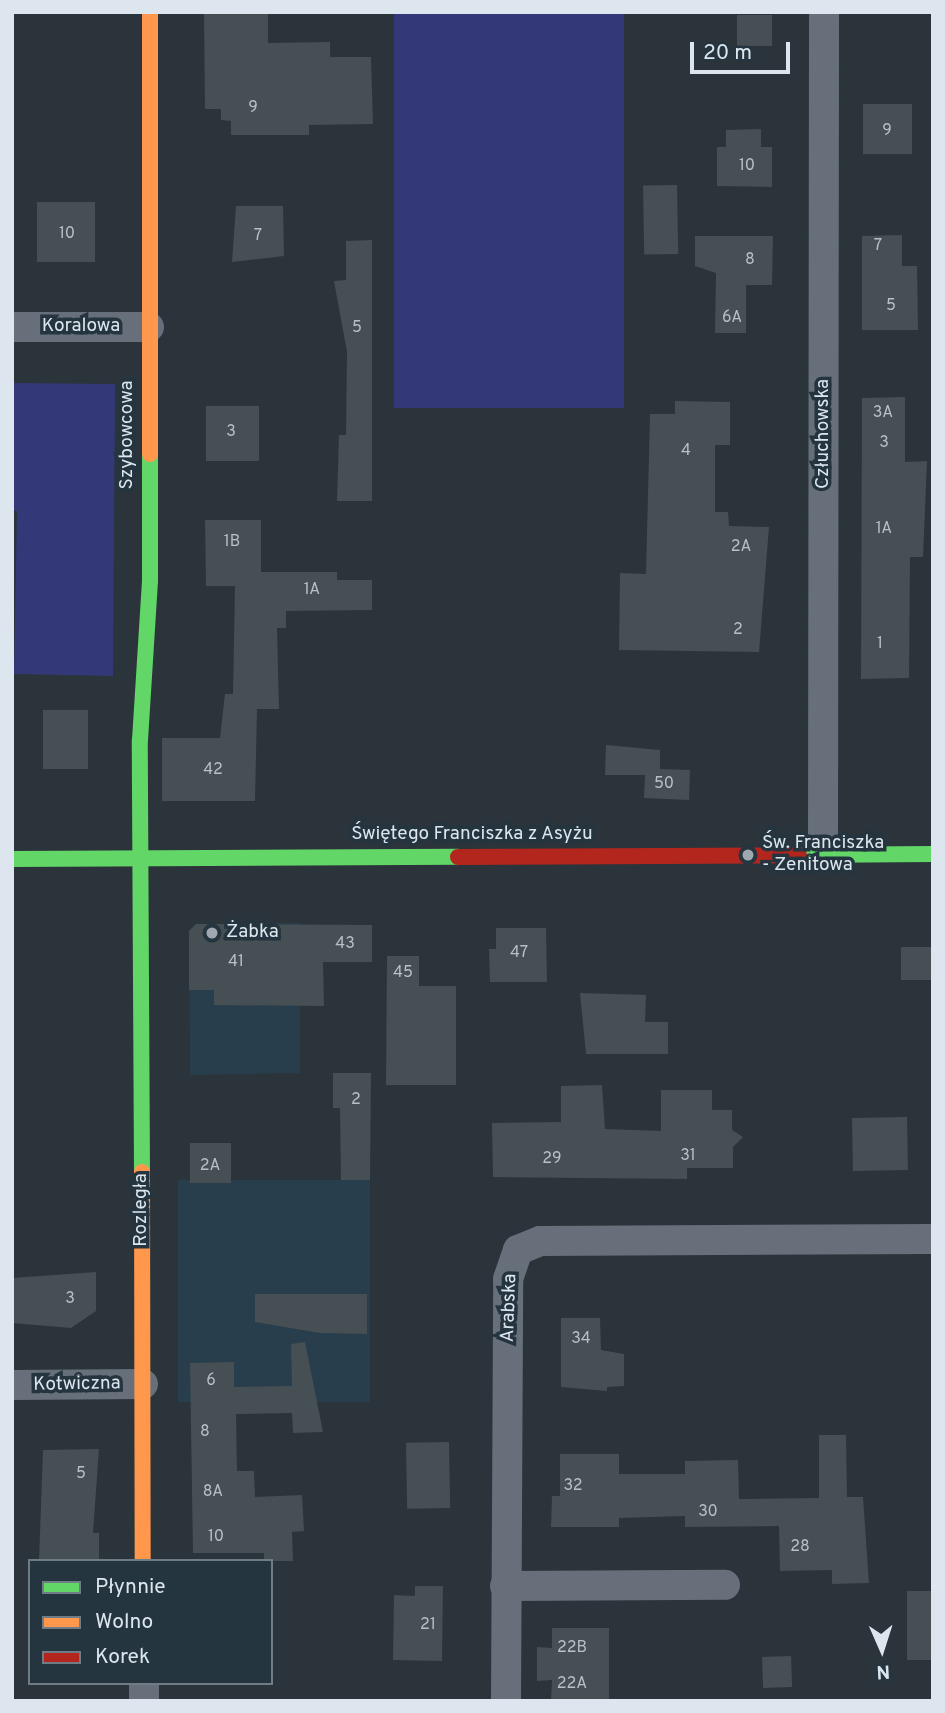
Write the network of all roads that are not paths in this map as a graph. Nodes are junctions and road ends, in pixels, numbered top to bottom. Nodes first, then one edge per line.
1 (150, 12) edge
2 (824, 12) edge
3 (12, 327) edge
4 (149, 327) junction
5 (933, 854) edge
6 (823, 855) junction
7 (141, 858) junction
8 (12, 859) edge
9 (933, 1239) edge
10 (143, 1384) junction
11 (12, 1385) edge
12 (144, 1559) edge
13 (725, 1585) dead end
14 (505, 1586) junction
15 (506, 1701) edge

1 - 4 street, Szybowcowa
2 - 6 street, Człuchowska
3 - 4 street, Koralowa
4 - 7 street, Szybowcowa
5 - 6 street, Świętego Franciszka z Asyżu
6 - 7 street, Świętego Franciszka z Asyżu
7 - 8 street, Świętego Franciszka z Asyżu
7 - 10 street, Rozległa
9 - 14 street, Arabska
10 - 11 street, Kotwiczna
10 - 12 street, Rozległa
13 - 14 street
14 - 15 street, Arabska

